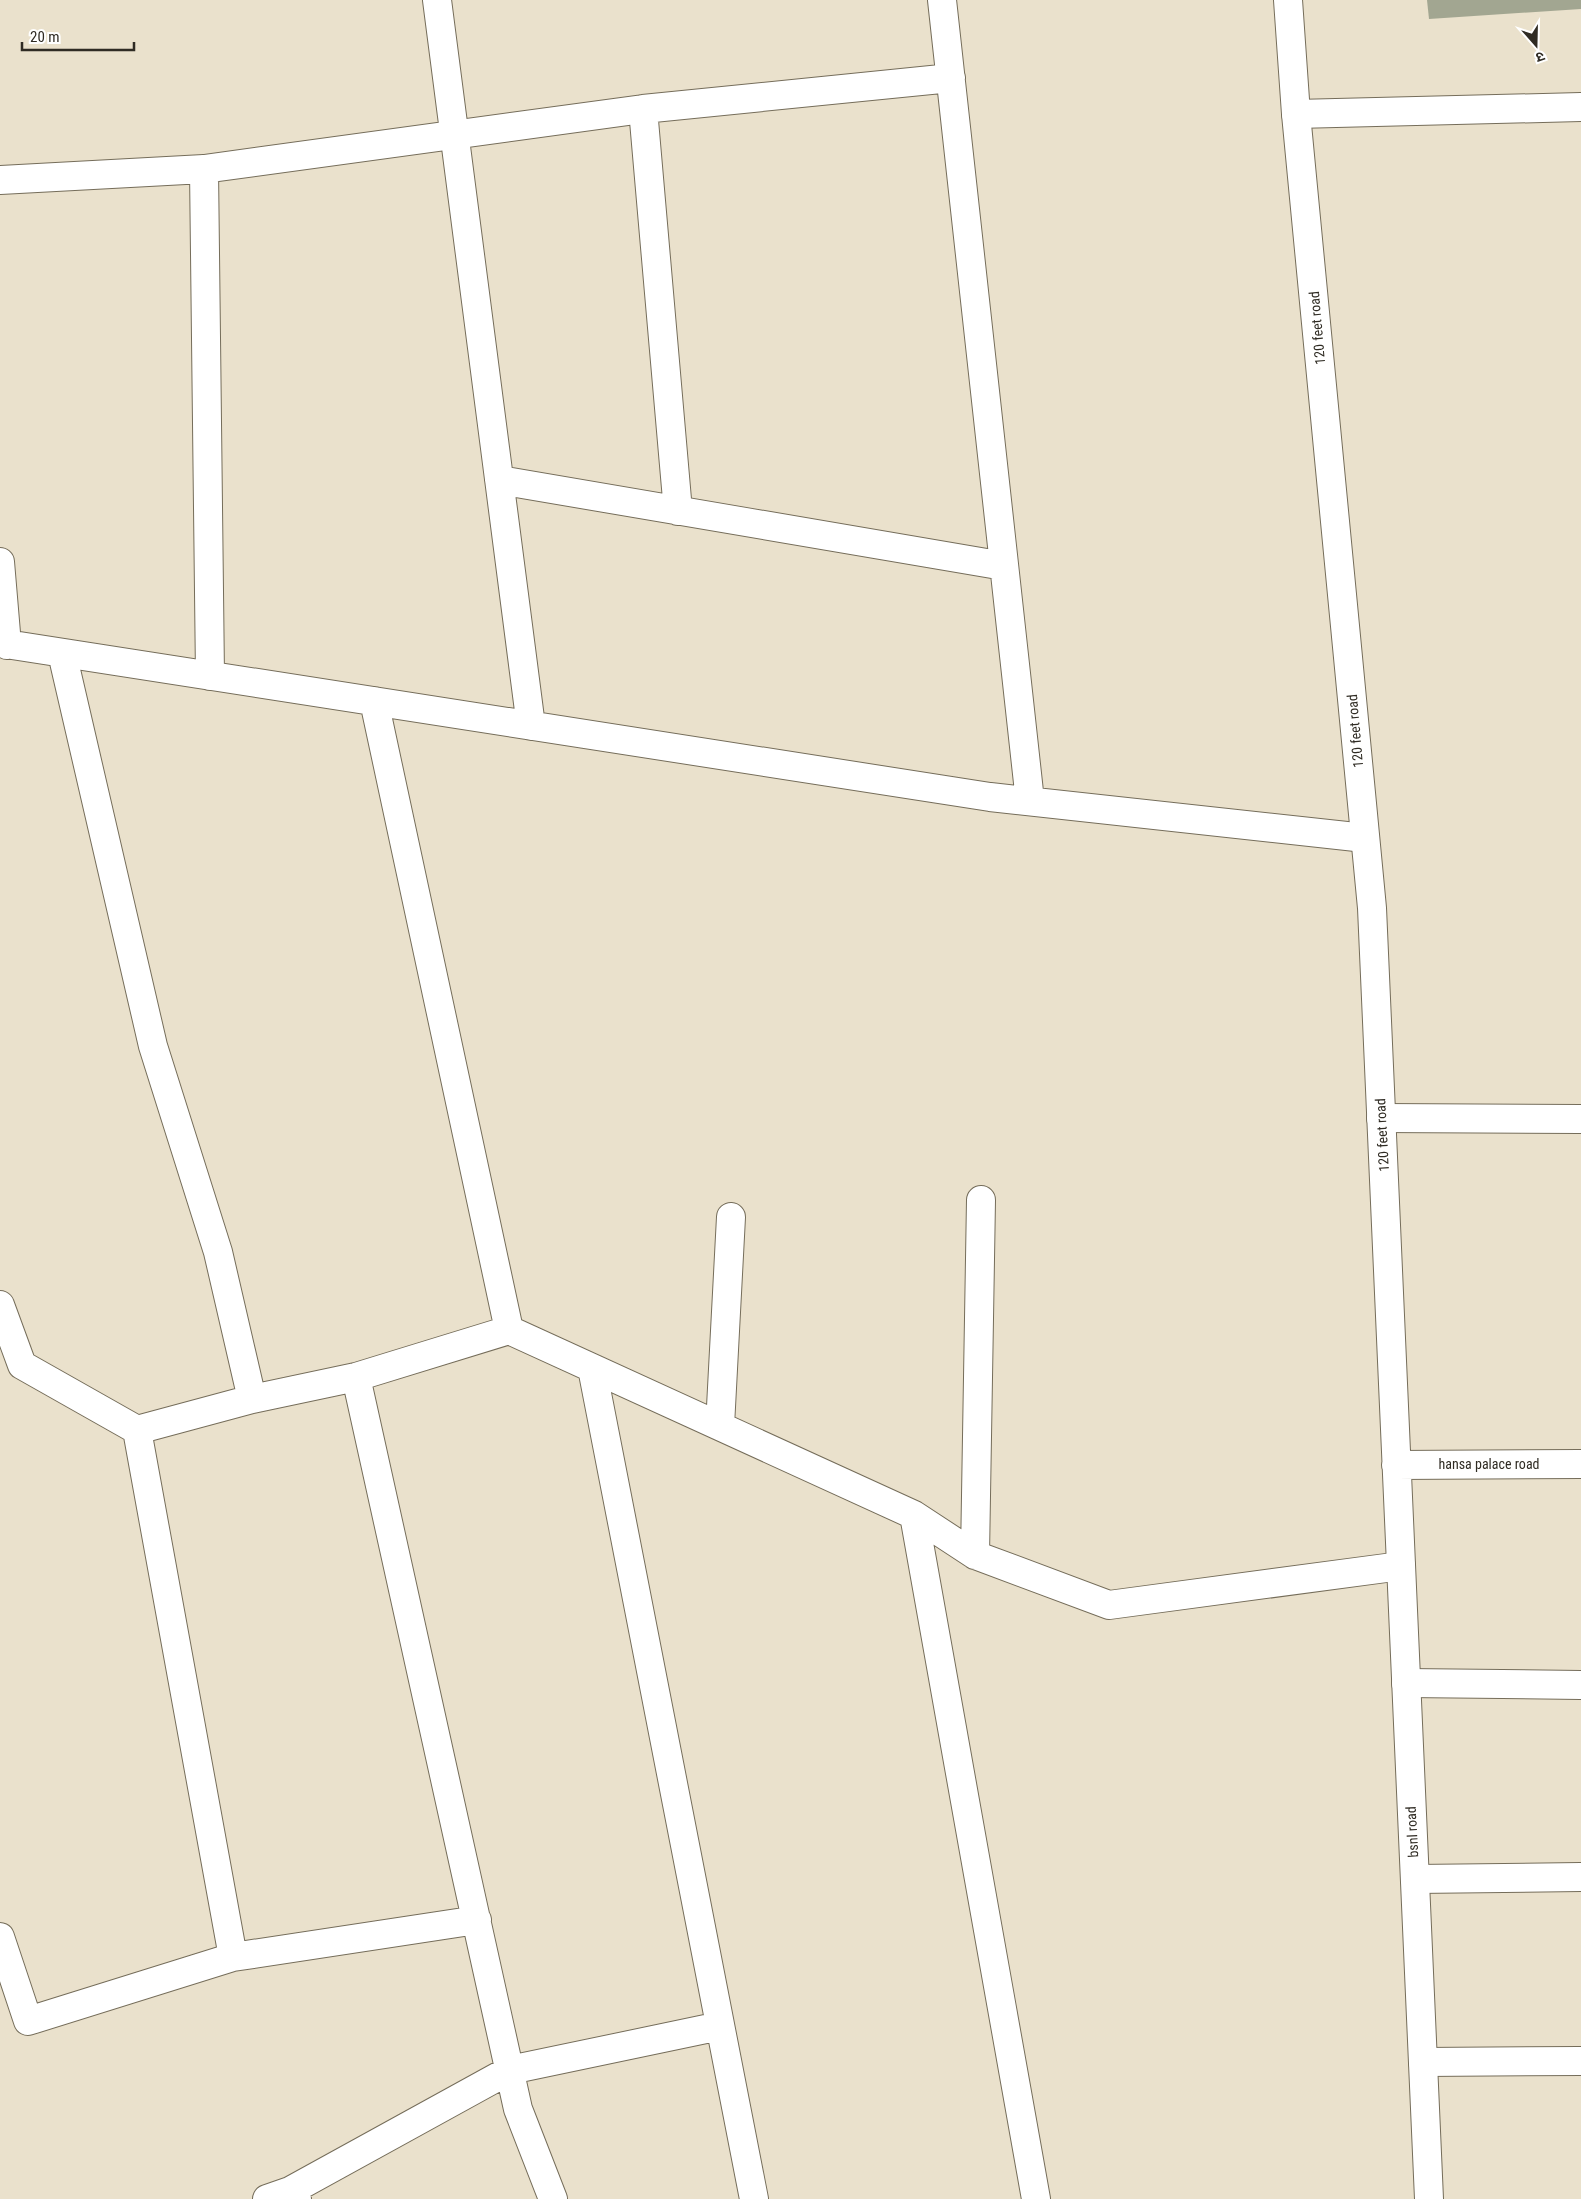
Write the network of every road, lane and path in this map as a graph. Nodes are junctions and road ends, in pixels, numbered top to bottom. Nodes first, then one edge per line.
1 (437, 0) edge
2 (942, 0) edge
3 (1288, 0) edge
4 (951, 78) junction
5 (1581, 107) edge
6 (643, 109) junction
7 (1296, 114) junction
8 (455, 136) junction
9 (204, 169) junction
10 (0, 180) edge
11 (499, 480) junction
12 (678, 511) junction
13 (0, 562) edge
14 (1004, 566) junction
15 (4, 644) edge
16 (62, 653) junction
17 (210, 676) junction
18 (374, 701) junction
19 (531, 726) junction
20 (1030, 801) junction
21 (1366, 838) junction
22 (1381, 1118) junction
23 (1581, 1118) edge
24 (981, 1200) dead end
25 (731, 1217) dead end
26 (0, 1305) edge
27 (509, 1330) junction
28 (11, 1364) edge
29 (592, 1368) junction
30 (356, 1377) junction
31 (252, 1399) junction
32 (720, 1426) junction
33 (137, 1430) junction
34 (1581, 1464) edge
35 (1396, 1465) junction
36 (914, 1515) junction
37 (975, 1554) junction
38 (1401, 1566) junction
39 (1406, 1683) junction
40 (1581, 1685) edge
41 (1581, 1877) edge
42 (1414, 1879) junction
43 (477, 1920) junction
44 (0, 1937) edge
45 (233, 1957) junction
46 (720, 2026) junction
47 (1581, 2061) edge
48 (1423, 2062) junction
49 (510, 2070) junction
50 (285, 2196) edge
51 (553, 2199) edge
52 (754, 2199) edge
53 (1036, 2199) edge
54 (1429, 2199) edge

1 - 8 street
2 - 4 street
3 - 7 street, 120 feet road
4 - 6 street
4 - 14 street
5 - 7 street
6 - 8 street
6 - 12 street
7 - 21 street, 120 feet road
8 - 9 street
8 - 11 street
9 - 10 street
9 - 17 street
11 - 12 street
11 - 19 street
12 - 14 street
13 - 15 street
14 - 20 street
15 - 16 street
16 - 17 street
16 - 31 street
17 - 18 street
18 - 19 street
18 - 27 street
19 - 20 street
20 - 21 street
21 - 22 street, 120 feet road
22 - 23 street
22 - 35 street, 120 feet road
24 - 37 street
25 - 32 street
26 - 28 street
27 - 29 street
27 - 30 street
28 - 33 street
29 - 32 street
29 - 46 street
30 - 31 street
30 - 43 street
31 - 33 street
32 - 36 street
33 - 45 street
34 - 35 street, hansa palace road
35 - 38 street, bsnl road
36 - 37 street
36 - 53 street
37 - 38 street
38 - 39 street, bsnl road
39 - 40 street
39 - 42 street, bsnl road
41 - 42 street
42 - 48 street, bsnl road
43 - 45 street
43 - 49 street
44 - 45 street
46 - 49 street
46 - 52 street
47 - 48 street
48 - 54 street, bsnl road
49 - 50 street
49 - 51 street

